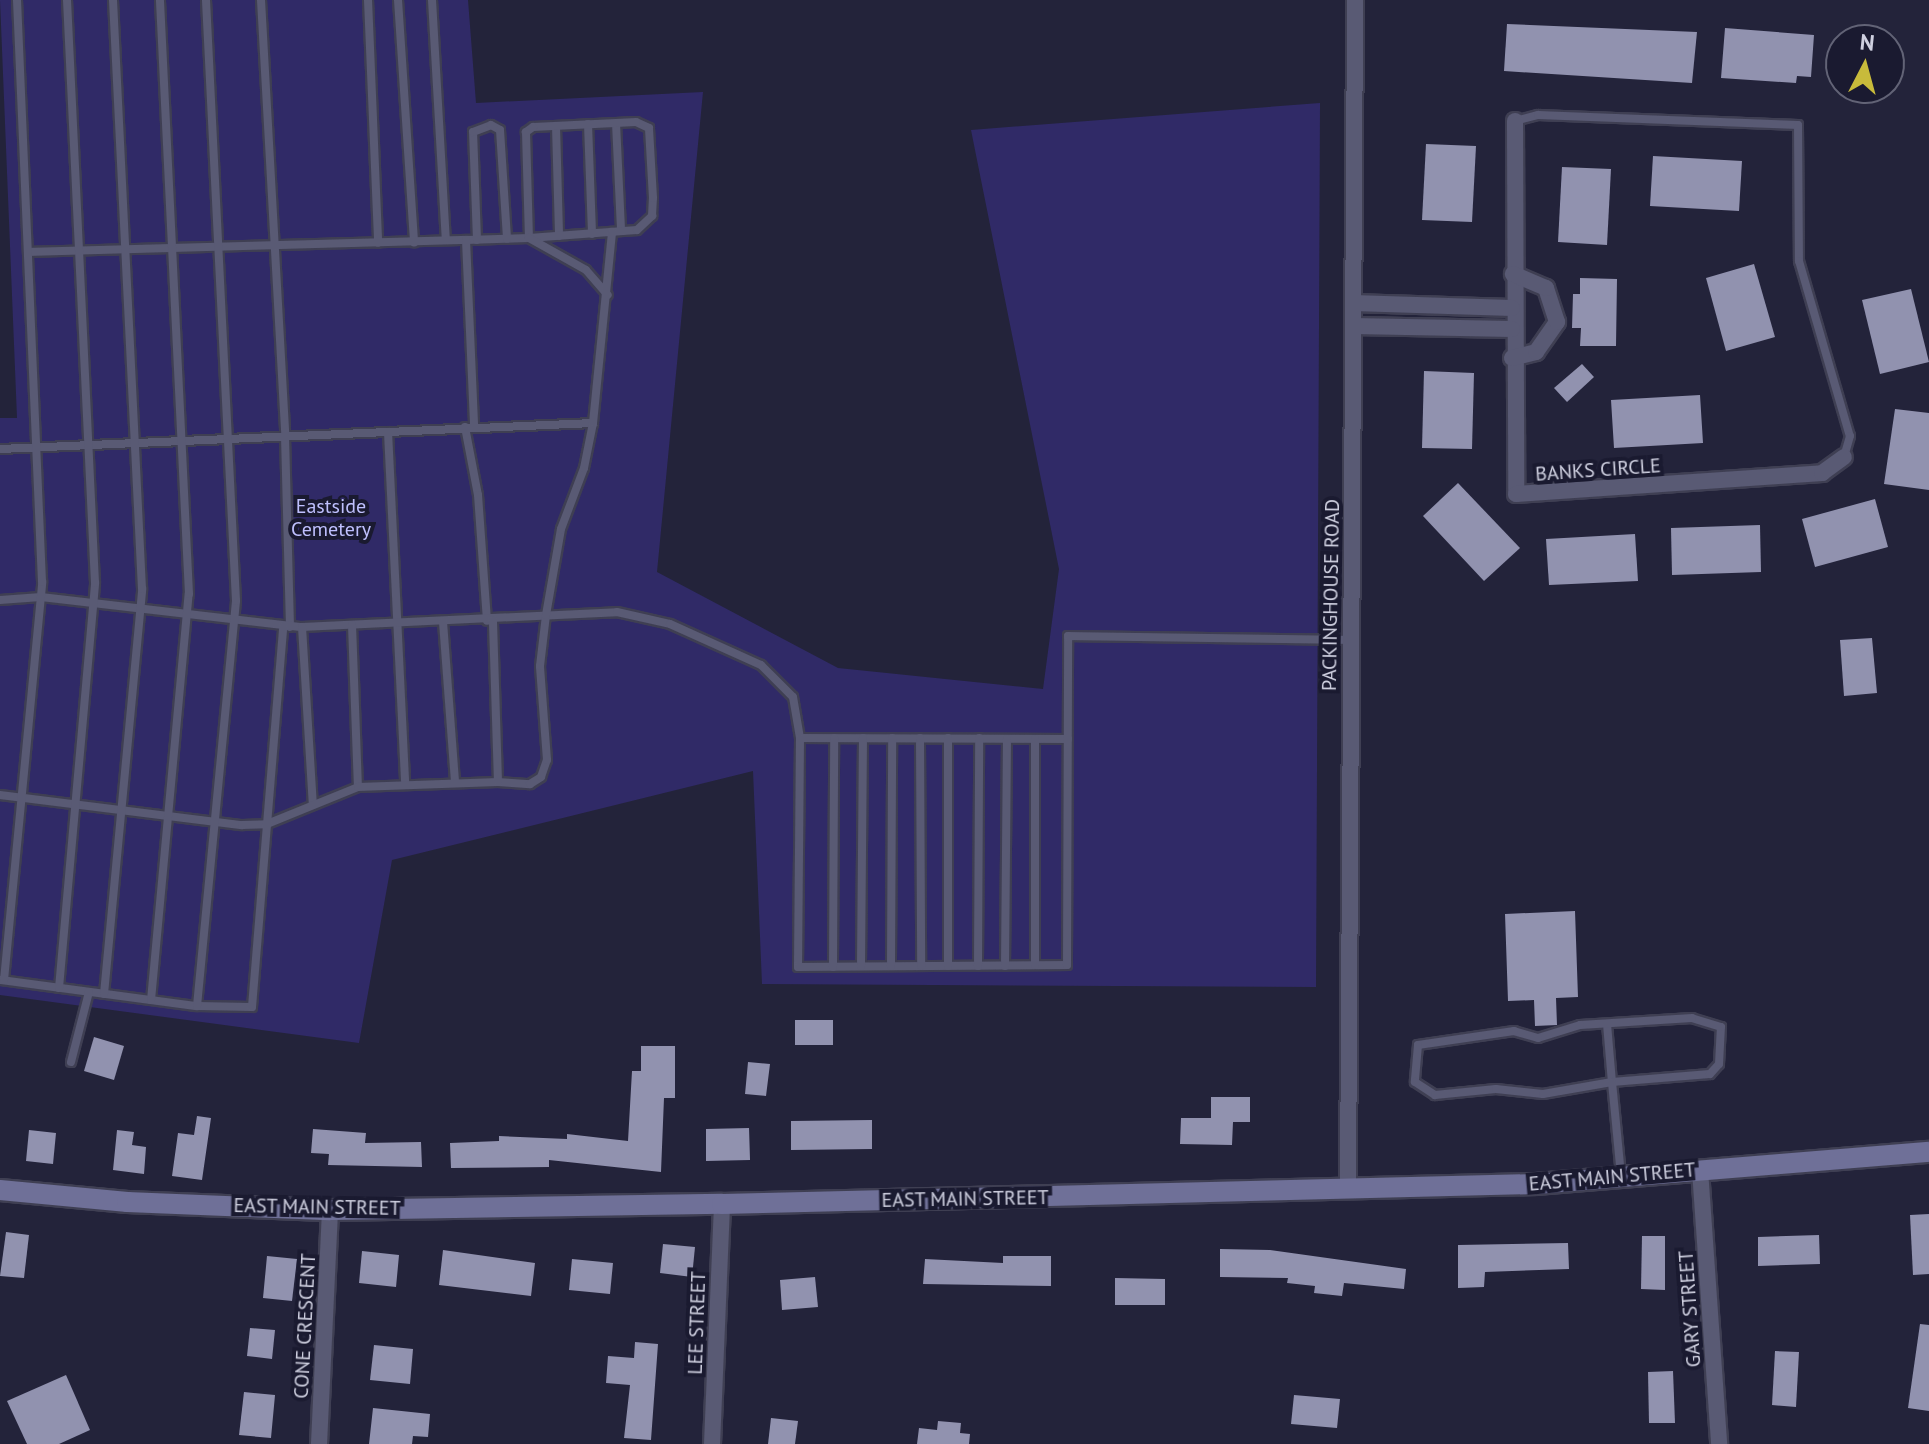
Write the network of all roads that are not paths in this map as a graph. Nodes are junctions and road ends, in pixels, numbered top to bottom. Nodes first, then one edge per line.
1 (17, 0) edge
2 (67, 0) edge
3 (113, 0) edge
4 (160, 0) edge
5 (206, 0) edge
6 (261, 0) edge
7 (368, 0) edge
8 (398, 0) edge
9 (432, 0) edge
10 (1355, 0) edge
11 (1515, 121) joint
12 (616, 123) junction
13 (588, 124) junction
14 (556, 126) junction
15 (616, 231) junction
16 (592, 234) junction
17 (559, 236) junction
18 (529, 238) junction
19 (507, 239) junction
20 (446, 240) junction
21 (466, 240) junction
22 (477, 240) junction
23 (414, 242) junction
24 (378, 243) junction
25 (171, 247) junction
26 (218, 247) junction
27 (275, 247) junction
28 (126, 248) junction
29 (79, 250) junction
30 (30, 252) junction
31 (1513, 274) junction
32 (608, 295) junction
33 (1353, 303) junction
34 (1512, 308) junction
35 (1353, 326) junction
36 (1512, 329) junction
37 (1512, 358) junction
38 (593, 423) junction
39 (470, 426) junction
40 (388, 432) junction
41 (285, 436) junction
42 (228, 439) junction
43 (182, 441) junction
44 (136, 442) junction
45 (88, 445) junction
46 (39, 447) junction
47 (0, 449) edge
48 (1844, 457) joint
49 (41, 597) junction
50 (0, 600) edge
51 (94, 602) junction
52 (141, 606) junction
53 (187, 611) junction
54 (546, 615) junction
55 (235, 619) junction
56 (490, 621) junction
57 (443, 622) junction
58 (399, 624) junction
59 (352, 625) junction
60 (287, 626) junction
61 (302, 627) junction
62 (1350, 640) junction
63 (800, 738) junction
64 (834, 738) junction
65 (863, 738) junction
66 (892, 738) junction
67 (920, 738) junction
68 (948, 738) junction
69 (979, 738) junction
70 (1007, 739) junction
71 (1035, 739) junction
72 (1068, 739) junction
73 (455, 781) junction
74 (405, 782) junction
75 (498, 782) junction
76 (358, 787) junction
77 (0, 795) edge
78 (21, 798) junction
79 (313, 805) junction
80 (77, 806) junction
81 (122, 811) junction
82 (169, 817) junction
83 (215, 823) junction
84 (267, 824) junction
85 (1035, 965) junction
86 (861, 966) junction
87 (891, 966) junction
88 (921, 966) junction
89 (948, 966) junction
90 (978, 966) junction
91 (1005, 966) junction
92 (833, 967) junction
93 (2, 980) edge
94 (59, 988) junction
95 (89, 992) junction
96 (104, 994) junction
97 (151, 1000) junction
98 (197, 1006) junction
99 (1607, 1024) junction
100 (71, 1062) dead end
101 (1612, 1082) junction
102 (1929, 1152) edge
103 (1700, 1170) junction
104 (1622, 1177) junction
105 (0, 1190) edge
106 (1348, 1190) junction
107 (722, 1204) junction
108 (330, 1210) junction
109 (319, 1444) edge
110 (712, 1444) edge
111 (1719, 1444) edge

1 - 30 lane
2 - 29 lane
3 - 28 lane
4 - 25 lane
5 - 26 lane
6 - 27 lane
7 - 24 lane
8 - 23 lane
9 - 20 lane
10 - 33 street, PACKINGHOUSE ROAD
11 - 31 street, BANKS CIRCLE
11 - 48 lane
12 - 13 lane
12 - 15 lane
12 - 15 lane
13 - 14 lane
13 - 16 lane
14 - 17 lane
14 - 18 lane
15 - 16 lane
15 - 32 lane
16 - 17 lane
17 - 18 lane
18 - 19 lane
18 - 32 lane
19 - 22 lane
19 - 22 lane
20 - 21 lane
20 - 23 lane
21 - 22 lane
21 - 39 lane
23 - 24 lane
24 - 27 lane
25 - 26 lane
25 - 28 lane
25 - 43 lane
26 - 27 lane
26 - 42 lane
27 - 41 lane
28 - 29 lane
28 - 44 lane
29 - 30 lane
29 - 45 lane
30 - 46 lane
31 - 34 street, BANKS CIRCLE
31 - 37 street
32 - 38 lane
33 - 34 street
33 - 35 street, PACKINGHOUSE ROAD
34 - 36 street, BANKS CIRCLE
35 - 36 street
35 - 62 street, PACKINGHOUSE ROAD
36 - 37 street, BANKS CIRCLE
37 - 48 street, BANKS CIRCLE
38 - 39 lane
38 - 54 lane
39 - 40 lane
39 - 56 lane
40 - 41 lane
40 - 58 lane
41 - 42 lane
41 - 60 lane
42 - 43 lane
42 - 55 lane
43 - 44 lane
43 - 53 lane
44 - 45 lane
44 - 52 lane
45 - 46 lane
45 - 51 lane
46 - 47 lane
46 - 49 lane
49 - 50 lane
49 - 51 lane
49 - 78 lane
51 - 52 lane
51 - 80 lane
52 - 53 lane
52 - 81 lane
53 - 55 lane
53 - 82 lane
54 - 56 lane
54 - 63 lane
54 - 75 lane
55 - 60 lane
55 - 83 lane
56 - 57 lane
56 - 75 lane
57 - 58 lane
57 - 73 lane
58 - 59 lane
58 - 74 lane
59 - 61 lane
59 - 76 lane
60 - 61 lane
60 - 84 lane
61 - 79 lane
62 - 72 lane
62 - 106 street, PACKINGHOUSE ROAD
63 - 64 lane
63 - 92 lane
64 - 65 lane
64 - 92 lane
65 - 66 lane
65 - 86 lane
66 - 67 lane
66 - 87 lane
67 - 68 lane
67 - 88 lane
68 - 69 lane
68 - 89 lane
69 - 70 lane
69 - 90 lane
70 - 71 lane
70 - 91 lane
71 - 72 lane
71 - 85 lane
72 - 85 lane
73 - 74 lane
73 - 75 lane
74 - 76 lane
76 - 79 lane
77 - 78 lane
78 - 80 lane
78 - 93 lane
79 - 84 lane
80 - 81 lane
80 - 94 lane
81 - 82 lane
81 - 96 lane
82 - 83 lane
82 - 97 lane
83 - 84 lane
83 - 98 lane
84 - 98 lane
85 - 91 lane
86 - 87 lane
86 - 92 lane
87 - 88 lane
88 - 89 lane
89 - 90 lane
90 - 91 lane
93 - 94 lane
94 - 95 lane
95 - 96 lane
95 - 100 lane
96 - 97 lane
97 - 98 lane
99 - 101 lane
99 - 101 lane
99 - 101 lane
101 - 104 lane
102 - 103 main road, EAST MAIN STREET
103 - 104 main road, EAST MAIN STREET
103 - 111 street, GARY STREET
104 - 106 main road, EAST MAIN STREET
105 - 108 main road, EAST MAIN STREET
106 - 107 main road, EAST MAIN STREET
107 - 108 main road, EAST MAIN STREET
107 - 110 street, LEE STREET
108 - 109 street, CONE CRESCENT

